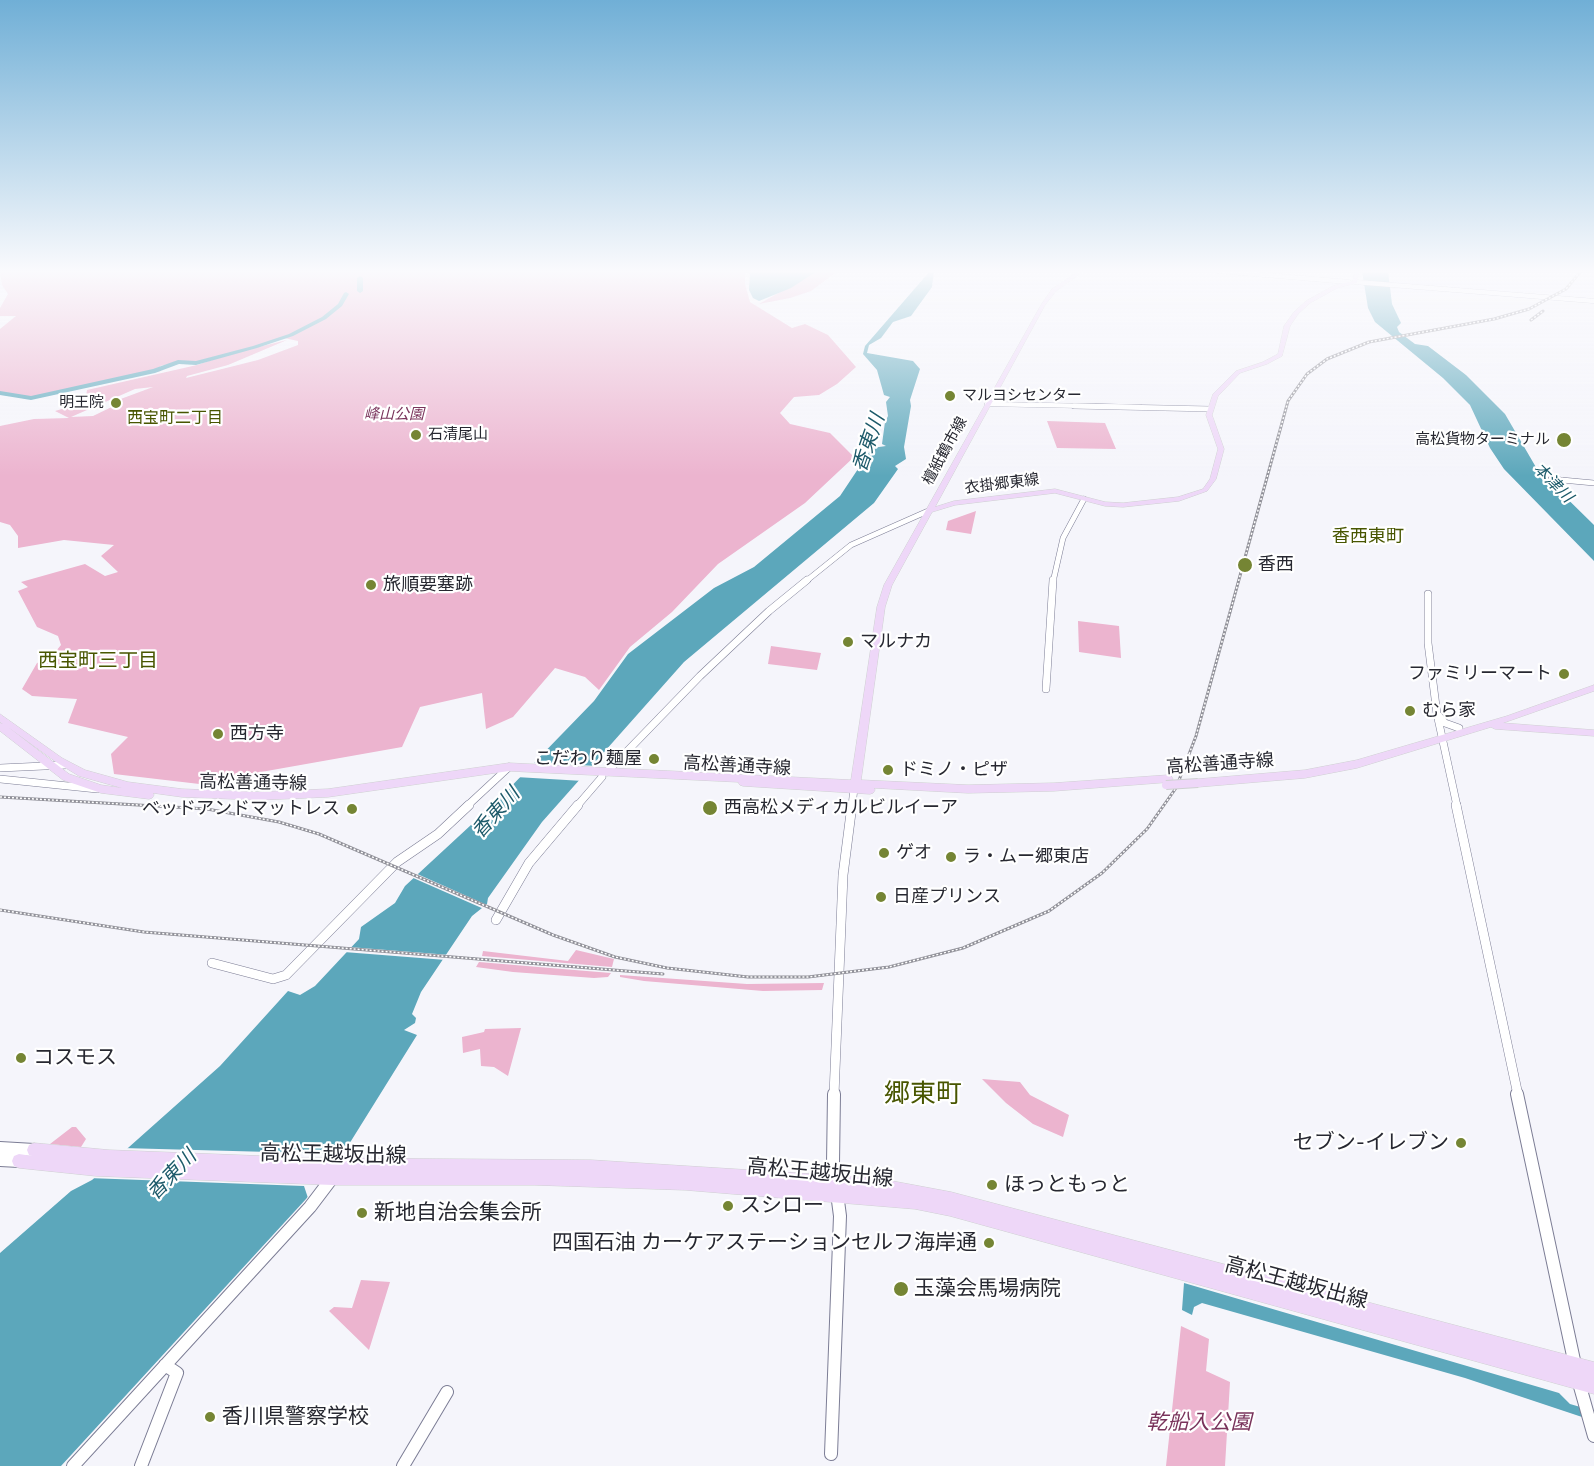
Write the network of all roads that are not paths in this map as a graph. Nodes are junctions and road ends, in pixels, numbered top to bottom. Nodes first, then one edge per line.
1 (1024, 339) edge
2 (1284, 339) edge
3 (987, 404) junction
4 (1210, 409) junction
5 (1551, 479) dead end
6 (1594, 483) edge
7 (1084, 499) junction
8 (927, 511) junction
9 (1428, 594) dead end
10 (1046, 688) dead end
11 (1594, 688) edge
12 (1437, 714) junction
13 (0, 717) edge
14 (1509, 722) junction
15 (1472, 723) junction
16 (1488, 725) junction
17 (0, 726) edge
18 (1458, 731) junction
19 (1442, 733) junction
20 (1594, 733) edge
21 (36, 753) junction
22 (49, 764) junction
23 (66, 765) junction
24 (16, 766) junction
25 (0, 768) edge
26 (509, 769) junction
27 (603, 774) junction
28 (0, 779) edge
29 (855, 785) junction
30 (101, 789) junction
31 (496, 920) dead end
32 (212, 963) dead end
33 (0, 1148) edge
34 (34, 1150) joint
35 (0, 1160) edge
36 (19, 1161) joint
37 (334, 1171) junction
38 (837, 1187) junction
39 (165, 1365) junction
40 (1575, 1365) junction
41 (1594, 1370) edge
42 (1587, 1384) edge
43 (447, 1392) dead end
44 (1592, 1430) edge
45 (831, 1454) dead end
46 (73, 1466) edge
47 (141, 1466) edge
48 (403, 1466) edge

1 - 3 main road, 檀紙鶴市線
2 - 4 main road
3 - 4 street
3 - 8 main road, 檀紙鶴市線
4 - 7 main road, 衣掛郷東線
5 - 6 street
7 - 8 main road, 衣掛郷東線
7 - 10 street
8 - 27 street
8 - 29 main road
9 - 12 street
11 - 14 main road, 高松善通寺線
12 - 18 street
12 - 19 street
13 - 23 main road, 高松善通寺線
14 - 15 main road, 高松善通寺線
14 - 16 main road
14 - 20 main road
15 - 16 main road, 高松善通寺線
15 - 18 main road, 高松善通寺線
16 - 18 main road, 高松善通寺線
17 - 21 main road, 高松善通寺線
18 - 19 main road, 高松善通寺線
19 - 29 main road, 高松善通寺線, bridge
19 - 40 street
21 - 22 main road, 高松善通寺線
21 - 24 street
22 - 23 street
22 - 24 street
22 - 30 main road, 高松善通寺線
23 - 26 main road, 高松善通寺線
24 - 25 street
26 - 27 main road, 高松善通寺線
26 - 30 main road, 高松善通寺線
26 - 32 street
27 - 29 main road, 高松善通寺線
27 - 31 street
28 - 30 street
29 - 38 street
33 - 34 street
34 - 37 main road, 高松王越坂出線
35 - 36 street
36 - 37 main road, 高松王越坂出線
37 - 38 main road, 高松王越坂出線
37 - 39 street
38 - 40 main road, 高松王越坂出線
38 - 42 main road, 高松王越坂出線
38 - 45 street
39 - 46 street
39 - 47 street
40 - 41 main road, 高松王越坂出線
40 - 42 street
42 - 44 street
43 - 48 street

